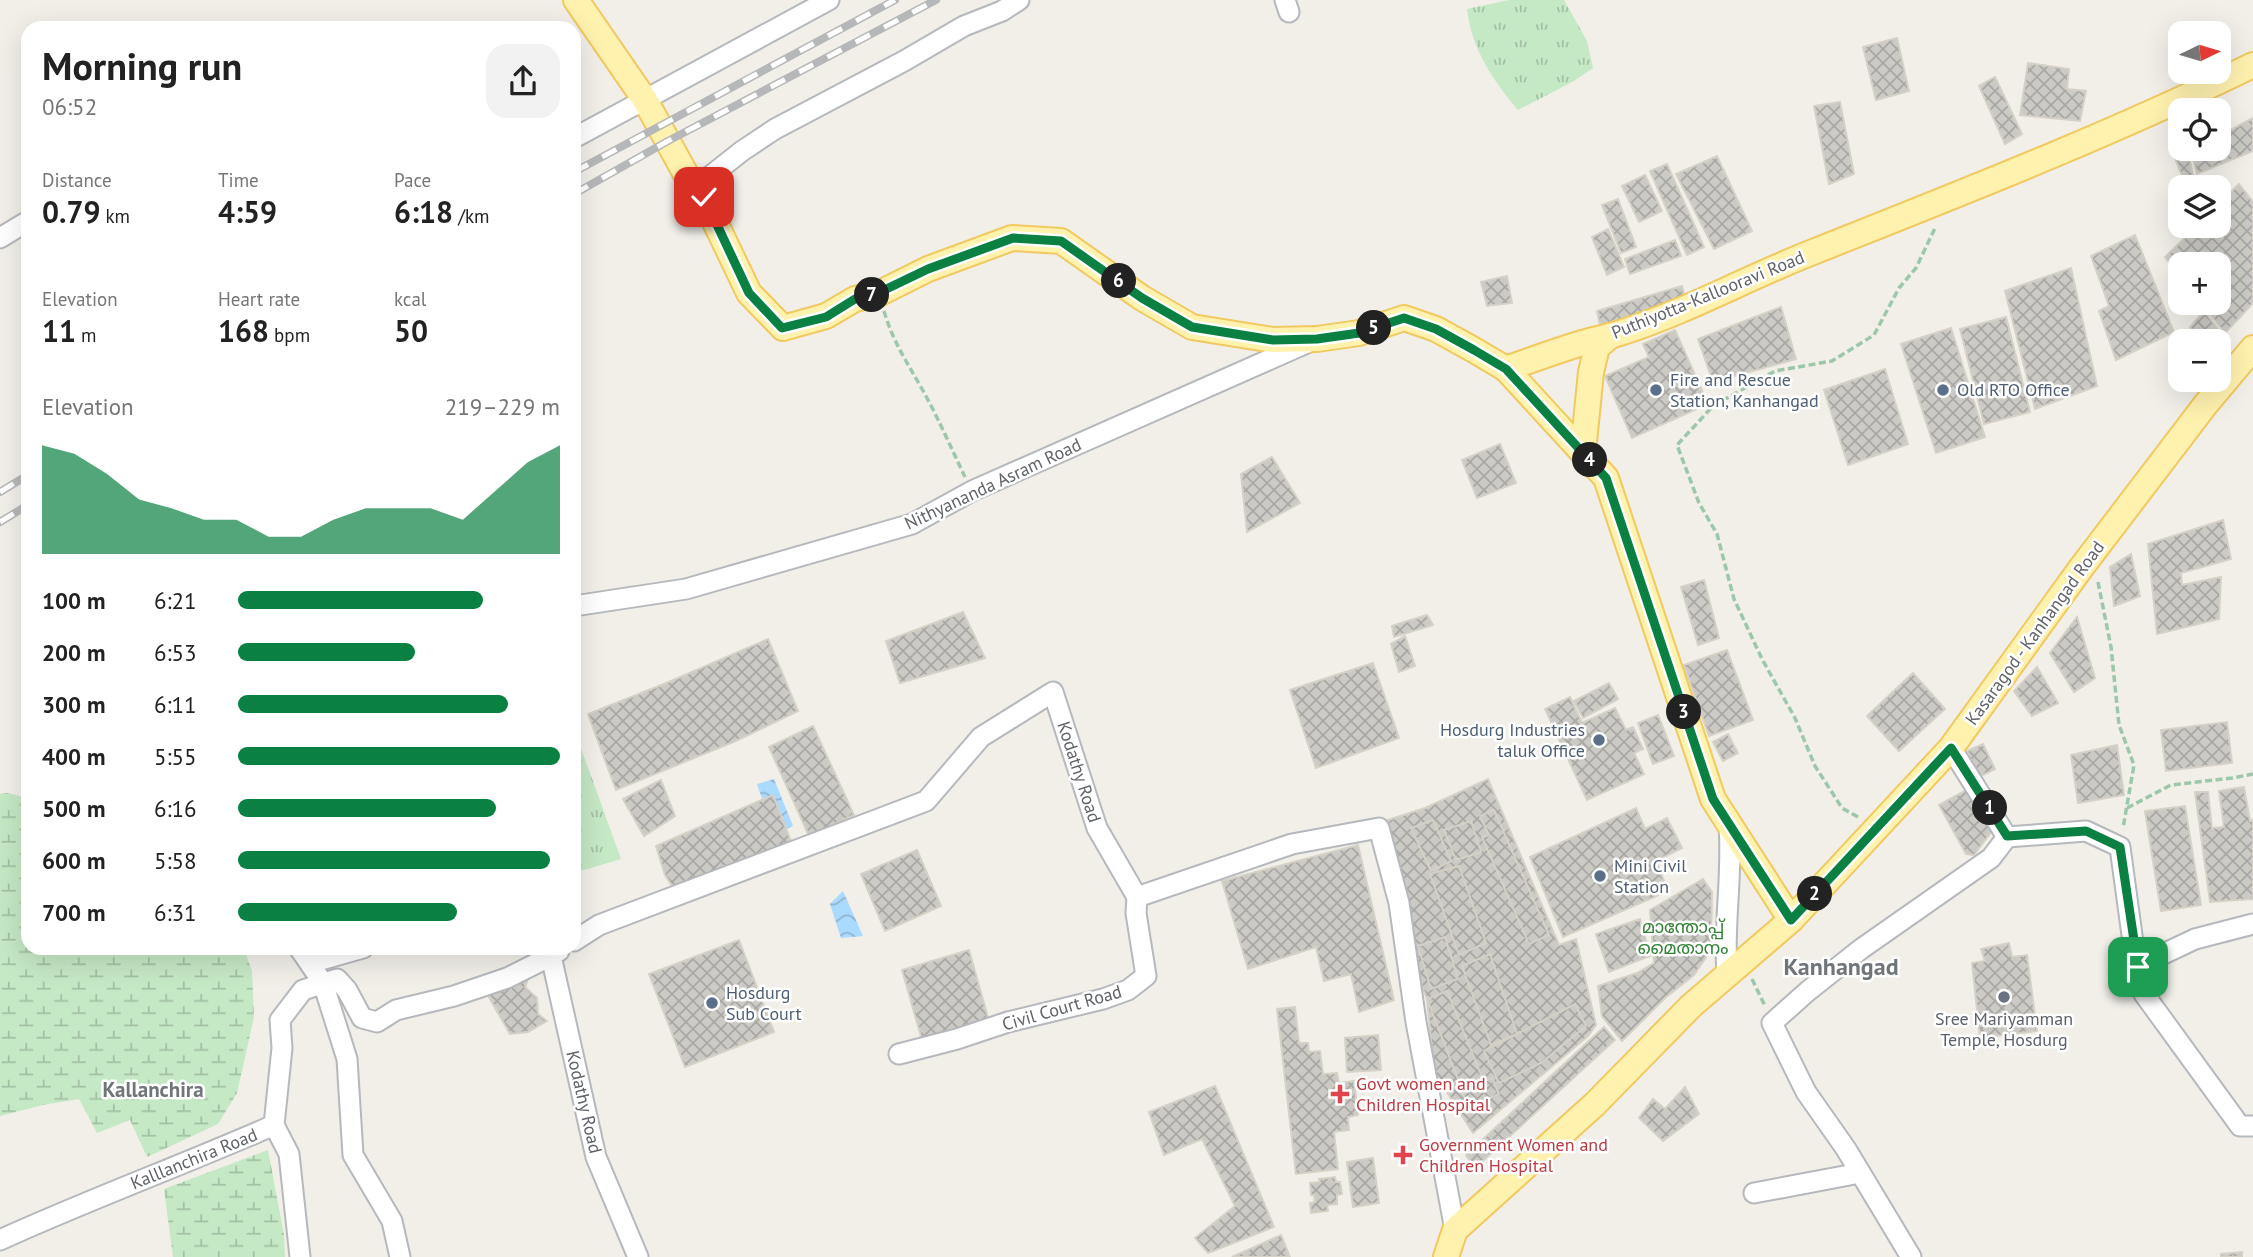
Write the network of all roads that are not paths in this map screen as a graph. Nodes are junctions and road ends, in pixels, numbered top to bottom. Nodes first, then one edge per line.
1 (576, 0) edge
2 (829, 0) edge
3 (1019, 0) edge
4 (2253, 65) edge
5 (645, 100) junction
6 (581, 134) edge
7 (694, 189) junction
8 (21, 225) edge
9 (0, 238) edge
10 (1610, 336) junction
11 (1317, 339) junction
12 (2253, 348) edge
13 (1506, 369) junction
14 (1583, 452) junction
15 (581, 605) edge
16 (1951, 748) junction
17 (1729, 824) junction
18 (2007, 836) junction
19 (1137, 897) junction
20 (1791, 920) junction
21 (2253, 923) edge
22 (581, 937) edge
23 (551, 955) edge
24 (558, 955) edge
25 (304, 956) edge
26 (2138, 967) junction
27 (1735, 968) junction
28 (323, 983) junction
29 (899, 1054) dead end
30 (274, 1125) junction
31 (2253, 1126) edge
32 (1860, 1173) junction
33 (1754, 1193) dead end
34 (1455, 1230) junction
35 (0, 1240) edge
36 (300, 1257) edge
37 (400, 1257) edge
38 (638, 1257) edge
39 (1446, 1257) edge
40 (1911, 1257) edge

1 - 5 main road
2 - 5 street
3 - 7 street
4 - 10 main road, Puthiyotta-Kallooravi Road
5 - 6 street
5 - 7 main road
7 - 11 main road
8 - 9 street
10 - 13 main road, Puthiyotta-Kallooravi Road
10 - 14 main road
11 - 13 main road
11 - 15 street, Nithyananda Asram Road
12 - 16 main road, Kasaragod - Kanhangad Road
13 - 14 main road
14 - 17 main road
16 - 18 street
16 - 20 main road, Kasaragod - Kanhangad Road
17 - 20 main road
17 - 27 street
18 - 26 street
18 - 32 street
19 - 22 street, Kodathy Road
19 - 29 street, Civil Court Road
19 - 34 street
20 - 27 main road, Kasaragod - Kanhangad Road
21 - 26 street
23 - 28 street
24 - 38 street, Kodathy Road
25 - 28 street
26 - 31 street
27 - 34 main road, Kasaragod - Kanhangad Road
28 - 30 street, Kalllanchira Road
28 - 37 street
30 - 35 street, Kalllanchira Road
30 - 36 street
32 - 33 street
32 - 40 street
34 - 39 main road, Kasaragod - Kanhangad Road

